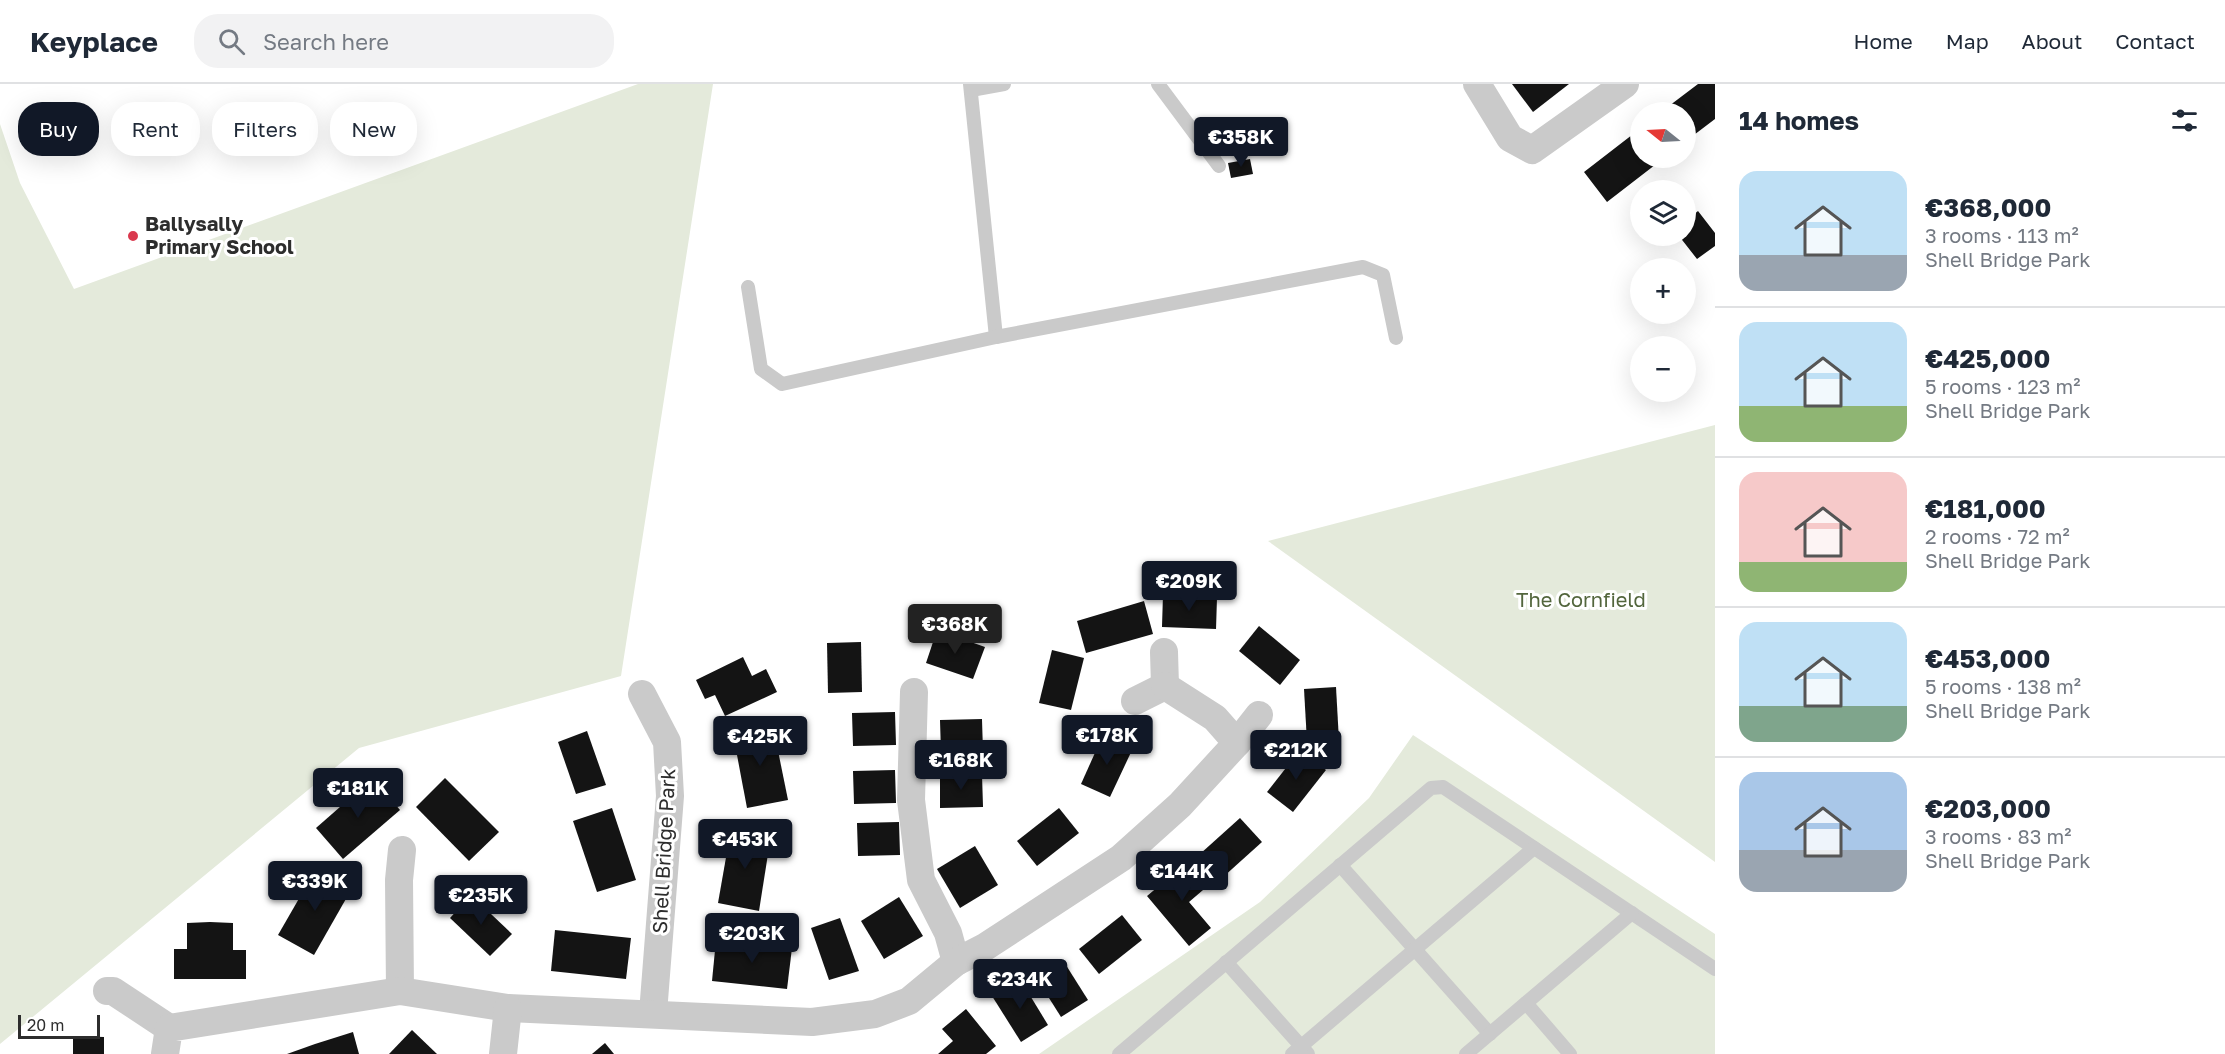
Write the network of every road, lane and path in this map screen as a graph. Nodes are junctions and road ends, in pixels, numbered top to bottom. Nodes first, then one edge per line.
1 (1004, 84) edge
2 (1158, 84) edge
3 (1476, 84) edge
4 (1625, 84) edge
5 (971, 87) edge
6 (1219, 166) dead end
7 (748, 287) dead end
8 (996, 337) junction
9 (1396, 338) dead end
10 (1164, 652) dead end
11 (1165, 686) junction
12 (914, 692) dead end
13 (642, 694) dead end
14 (1135, 701) dead end
15 (1259, 715) dead end
16 (1236, 743) junction
17 (1534, 848) junction
18 (402, 850) dead end
19 (1340, 865) junction
20 (1632, 913) junction
21 (1416, 949) junction
22 (956, 962) junction
23 (1227, 962) junction
24 (1715, 969) edge
25 (107, 991) dead end
26 (400, 991) junction
27 (1526, 1003) junction
28 (508, 1008) junction
29 (653, 1013) junction
30 (1490, 1034) junction
31 (167, 1041) edge
32 (1301, 1051) edge
33 (503, 1054) edge
34 (1119, 1054) edge
35 (1466, 1054) edge
36 (1570, 1054) edge

1 - 5 lane
2 - 6 lane
3 - 4 street
5 - 8 lane
7 - 8 lane
8 - 9 lane
10 - 11 street
11 - 14 street
11 - 16 street
12 - 22 street
13 - 29 street, Shell Bridge Park
15 - 16 street
16 - 22 street
17 - 19 lane
17 - 20 lane
17 - 21 lane
18 - 26 street
19 - 21 lane
19 - 23 lane
20 - 24 lane
20 - 27 lane
21 - 30 lane
21 - 32 lane
22 - 29 street
23 - 32 lane
23 - 34 lane
25 - 31 street
26 - 28 street
26 - 31 street
27 - 30 lane
27 - 36 lane
28 - 29 street
28 - 33 street
30 - 35 lane

